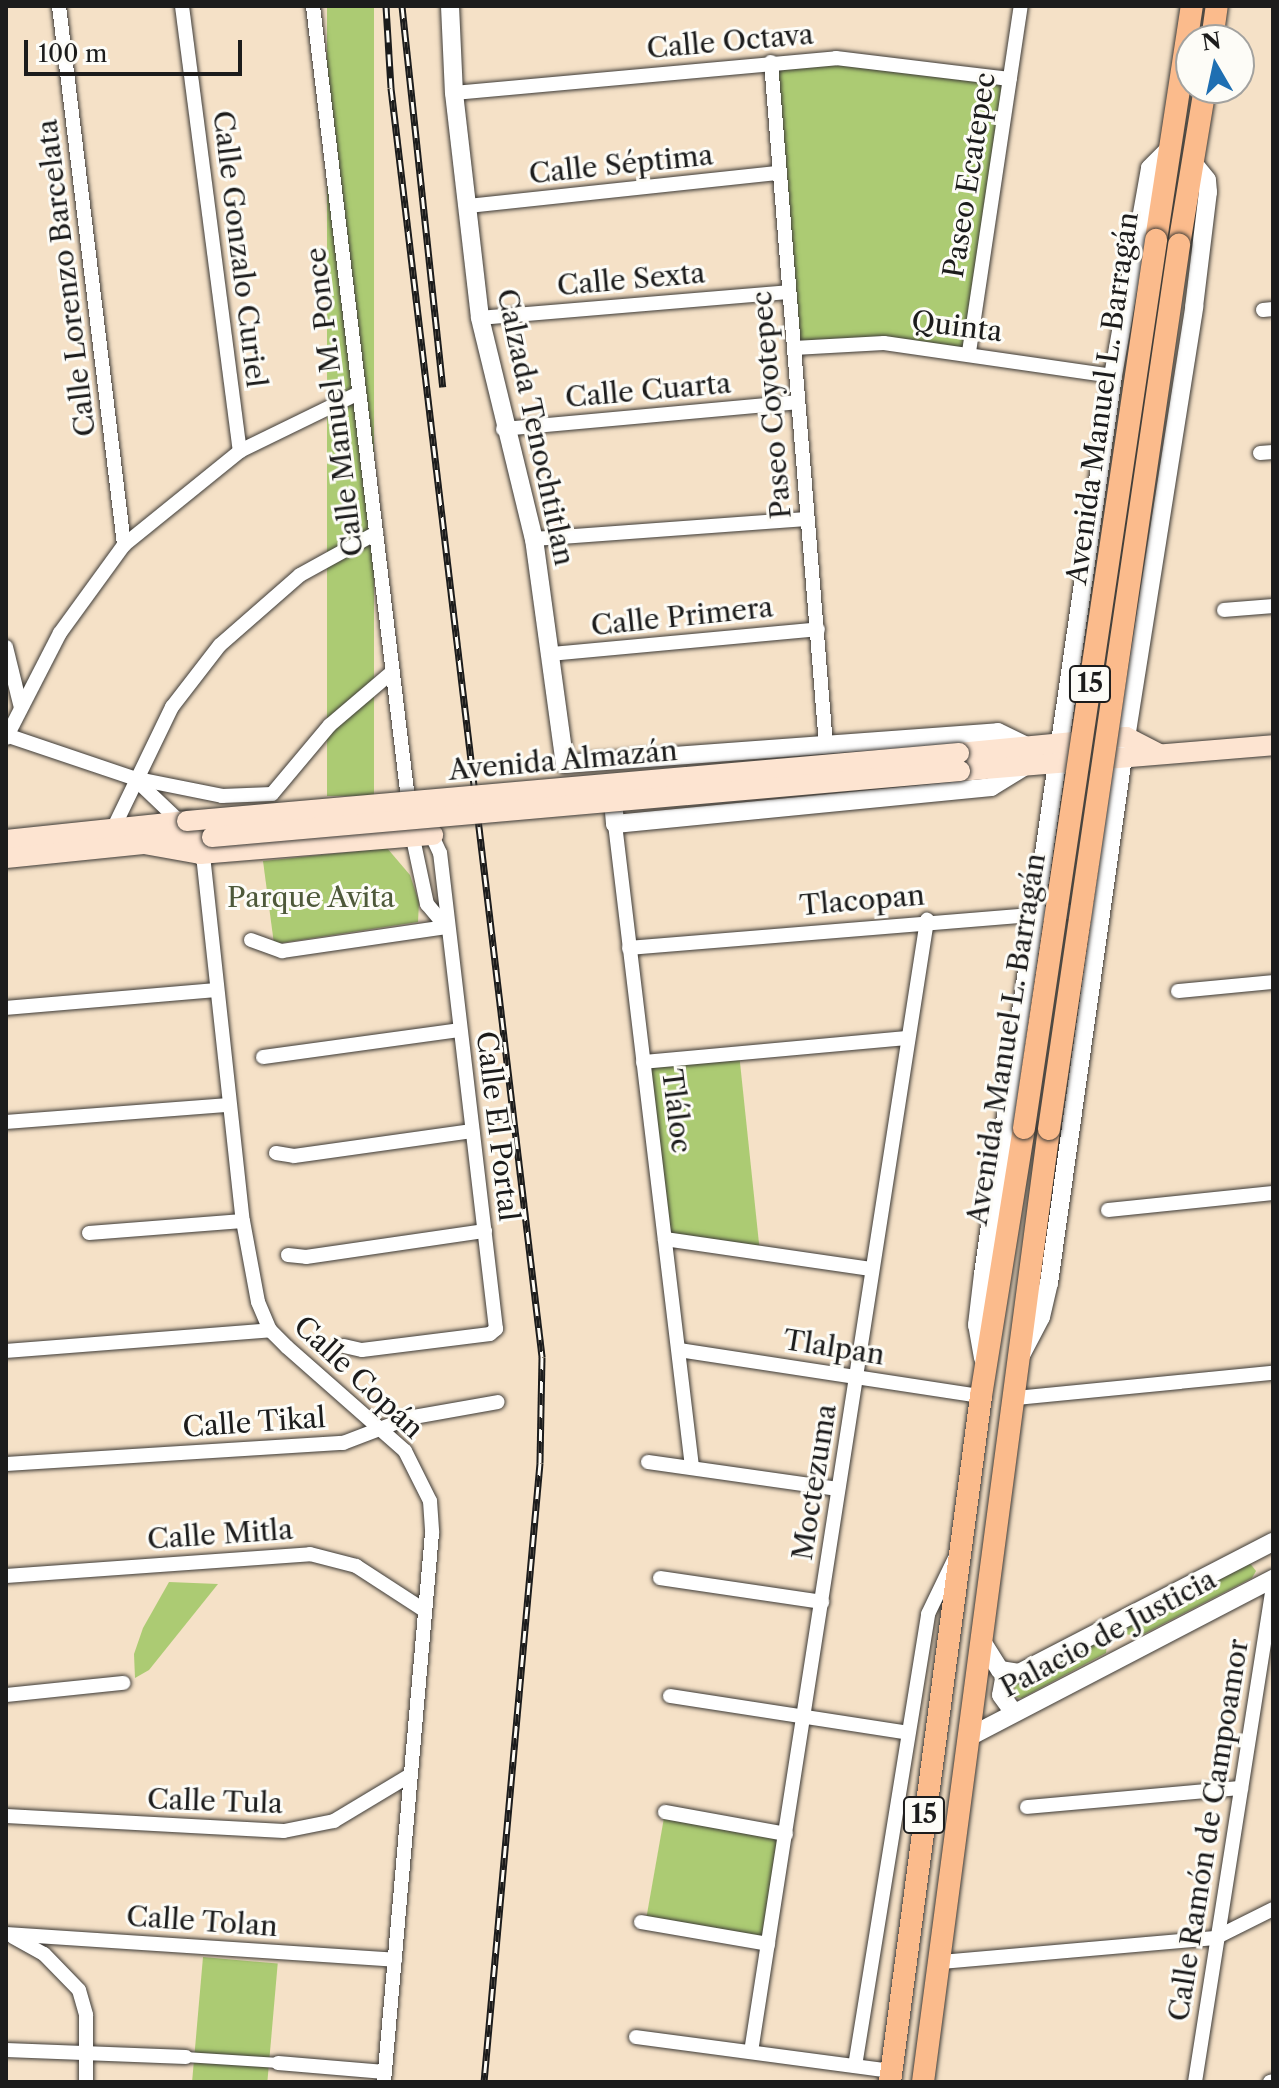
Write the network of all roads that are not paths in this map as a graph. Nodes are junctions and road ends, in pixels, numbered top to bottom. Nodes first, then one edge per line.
1 (59, 6) edge
2 (182, 6) edge
3 (313, 6) edge
4 (450, 6) edge
5 (1021, 6) edge
6 (1192, 6) edge
7 (771, 62) junction
8 (1010, 79) junction
9 (454, 93) junction
10 (1202, 104) edge
11 (1171, 147) junction
12 (1193, 163) junction
13 (779, 173) junction
14 (468, 206) junction
15 (787, 292) junction
16 (480, 318) junction
17 (794, 348) junction
18 (969, 352) junction
19 (1113, 376) junction
20 (359, 393) junction
21 (798, 402) junction
22 (503, 429) junction
23 (240, 451) junction
24 (806, 519) junction
25 (376, 533) junction
26 (534, 539) junction
27 (124, 545) junction
28 (1083, 575) junction
29 (1150, 586) junction
30 (1273, 606) edge
31 (1224, 610) dead end
32 (818, 629) junction
33 (6, 647) edge
34 (551, 654) junction
35 (392, 672) junction
36 (20, 704) junction
37 (6, 736) edge
38 (826, 745) junction
39 (1273, 745) edge
40 (1124, 747) junction
41 (1056, 753) junction
42 (698, 756) junction
43 (1027, 756) junction
44 (609, 762) junction
45 (960, 762) junction
46 (133, 778) junction
47 (407, 792) junction
48 (704, 815) junction
49 (183, 821) junction
50 (615, 824) junction
51 (113, 829) junction
52 (423, 836) junction
53 (6, 840) edge
54 (205, 843) junction
55 (6, 858) edge
56 (1101, 909) junction
57 (1032, 912) junction
58 (927, 920) junction
59 (446, 927) junction
60 (251, 940) dead end
61 (629, 948) junction
62 (1273, 982) edge
63 (215, 990) junction
64 (1178, 991) dead end
65 (6, 1008) edge
66 (459, 1030) junction
67 (908, 1038) junction
68 (263, 1057) dead end
69 (643, 1062) junction
70 (228, 1105) junction
71 (6, 1122) edge
72 (472, 1131) junction
73 (276, 1153) dead end
74 (1273, 1193) edge
75 (1108, 1210) dead end
76 (243, 1221) junction
77 (485, 1231) junction
78 (89, 1233) dead end
79 (665, 1239) junction
80 (288, 1255) dead end
81 (871, 1269) junction
82 (270, 1330) junction
83 (344, 1346) dead end
84 (679, 1350) junction
85 (6, 1351) edge
86 (1020, 1357) junction
87 (985, 1370) junction
88 (1273, 1373) edge
89 (856, 1378) junction
90 (981, 1396) junction
91 (1016, 1398) junction
92 (498, 1402) dead end
93 (380, 1428) junction
94 (648, 1462) dead end
95 (6, 1464) edge
96 (692, 1467) junction
97 (838, 1489) junction
98 (1273, 1542) edge
99 (960, 1549) junction
100 (6, 1576) edge
101 (660, 1578) dead end
102 (1273, 1579) edge
103 (1273, 1586) edge
104 (822, 1602) junction
105 (424, 1610) junction
106 (1122, 1620) junction
107 (1098, 1632) junction
108 (983, 1643) junction
109 (1139, 1646) junction
110 (1112, 1661) junction
111 (1005, 1673) junction
112 (123, 1683) dead end
113 (6, 1695) edge
114 (670, 1696) dead end
115 (1014, 1713) junction
116 (805, 1718) junction
117 (908, 1733) junction
118 (969, 1737) junction
119 (409, 1776) junction
120 (1241, 1788) junction
121 (1027, 1807) dead end
122 (665, 1812) dead end
123 (6, 1816) edge
124 (786, 1834) junction
125 (1273, 1909) edge
126 (641, 1922) dead end
127 (7, 1934) edge
128 (1215, 1938) junction
129 (768, 1944) junction
130 (395, 1960) junction
131 (941, 1962) junction
132 (636, 2037) dead end
133 (6, 2050) edge
134 (751, 2052) junction
135 (88, 2053) junction
136 (186, 2057) joint
137 (278, 2063) joint
138 (855, 2066) junction
139 (385, 2077) edge
140 (891, 2077) edge
141 (86, 2082) edge
142 (923, 2082) edge
143 (1195, 2082) edge

1 - 27 street, Calle Lorenzo Barcelata
2 - 23 street, Calle Gonzalo Curiel
3 - 20 street, Calle Manuel M. Ponce
4 - 9 street, Calzada Tenochtitlan
5 - 8 street, Paseo Ecatepec
6 - 11 highway, Avenida Manuel L. Barragán / 15
7 - 8 street, Calle Octava
7 - 9 street, Calle Octava
7 - 13 street, Paseo Coyotepec
8 - 18 street, Paseo Ecatepec
9 - 14 street, Calzada Tenochtitlan
10 - 12 highway, Avenida Manuel L. Barragán / 15
11 - 19 street
11 - 87 highway, Avenida Manuel L. Barragán / 15, bridge
12 - 29 street
12 - 86 highway, Avenida Manuel L. Barragán / 15, bridge
13 - 14 street, Calle Séptima
13 - 15 street, Paseo Coyotepec
14 - 16 street, Calzada Tenochtitlan
15 - 16 street, Calle Sexta
15 - 17 street, Paseo Coyotepec
16 - 22 street, Calzada Tenochtitlan
17 - 18 street, Quinta
17 - 21 street, Paseo Coyotepec
18 - 19 street, Quinta
19 - 28 street
20 - 23 street
20 - 25 street, Calle Manuel M. Ponce
21 - 22 street, Calle Cuarta
21 - 24 street, Paseo Coyotepec
22 - 26 street, Calzada Tenochtitlan
23 - 27 street
24 - 26 street
24 - 32 street, Paseo Coyotepec
25 - 35 street, Calle Manuel M. Ponce
25 - 46 street
26 - 34 street, Calzada Tenochtitlan
27 - 36 street
28 - 29 street
28 - 41 street
29 - 40 street
30 - 31 street
32 - 34 street, Calle Primera
32 - 38 street, Paseo Coyotepec
33 - 36 street
34 - 44 street, Calzada Tenochtitlan
35 - 46 street
35 - 47 street, Calle Manuel M. Ponce
36 - 37 street
37 - 46 street
38 - 42 street
38 - 43 street
39 - 40 main road
40 - 41 main road, Avenida Almazán
40 - 56 street
41 - 43 main road, Avenida Almazán
41 - 57 street
42 - 44 street
42 - 48 street
43 - 45 main road, Avenida Almazán
43 - 48 street
44 - 50 street, Tláloc
45 - 49 main road, Avenida Almazán, bridge
45 - 54 main road, Avenida Almazán, bridge
46 - 49 street
46 - 51 street
47 - 52 street, Calle Manuel M. Ponce
47 - 52 street, Calle Manuel M. Ponce
48 - 50 street
49 - 51 main road, Avenida Almazán
50 - 61 street, Tláloc
51 - 53 main road, Avenida Almazán
52 - 54 main road
52 - 59 street, Calle El Portal
52 - 59 street, Calle El Portal
54 - 55 main road
54 - 63 street, Calle Copán
56 - 57 street, Tlacopan
56 - 86 street
57 - 58 street, Tlacopan
57 - 87 street
58 - 61 street, Tlacopan
58 - 67 street, Moctezuma
59 - 60 street
59 - 66 street, Calle El Portal
61 - 69 street, Tláloc
62 - 64 street
63 - 65 street
63 - 70 street, Calle Copán
66 - 68 street
66 - 72 street, Calle El Portal
67 - 69 street
67 - 81 street, Moctezuma
69 - 79 street, Tláloc
70 - 71 street
70 - 76 street, Calle Copán
72 - 73 street
72 - 77 street, Calle El Portal
74 - 75 street
76 - 78 street
76 - 82 street, Calle Copán
77 - 80 street
77 - 83 street, Calle El Portal
79 - 81 street
79 - 84 street, Tláloc
81 - 89 street, Moctezuma
82 - 85 street
82 - 93 street, Calle Copán
84 - 89 street, Tlalpan
84 - 96 street, Tláloc
86 - 91 highway, Avenida Manuel L. Barragán / 15
87 - 90 highway, Avenida Manuel L. Barragán / 15
88 - 91 street
89 - 90 street, Tlalpan
89 - 97 street, Moctezuma
90 - 99 highway, Avenida Manuel L. Barragán / 15
91 - 108 highway, Avenida Manuel L. Barragán / 15
92 - 93 street, Calle Tikal
93 - 95 street, Calle Tikal
93 - 105 street, Calle Copán
94 - 96 street
96 - 97 street
97 - 104 street, Moctezuma
98 - 106 street, Palacio de Justicia
99 - 117 street
99 - 140 highway, Avenida Manuel L. Barragán / 15
100 - 105 street, Calle Mitla
101 - 104 street
102 - 109 street, Palacio de Justicia
103 - 120 street, Calle Ramón de Campoamor
104 - 116 street, Moctezuma
105 - 119 street, Calle Copán
106 - 107 street, Palacio de Justicia
106 - 109 street
107 - 110 street
107 - 111 street, Palacio de Justicia
108 - 111 street, Palacio de Justicia
108 - 118 highway, Avenida Manuel L. Barragán / 15
109 - 110 street, Palacio de Justicia
110 - 115 street, Palacio de Justicia
111 - 115 street
112 - 113 street
114 - 116 street
115 - 118 street, Palacio de Justicia
116 - 117 street
116 - 124 street, Moctezuma
117 - 138 street
118 - 131 highway, Avenida Manuel L. Barragán / 15
119 - 123 street, Calle Tula
119 - 130 street, Calle Copán
120 - 121 street
120 - 128 street, Calle Ramón de Campoamor
122 - 124 street
124 - 129 street, Moctezuma
125 - 128 street
126 - 129 street
127 - 130 street, Calle Tolan
127 - 135 street
128 - 131 street
128 - 143 street, Calle Ramón de Campoamor
129 - 134 street, Moctezuma
130 - 139 street, Calle Copán
131 - 142 highway, Avenida Manuel L. Barragán / 15
132 - 134 street
133 - 135 street
134 - 138 street
135 - 136 street
135 - 141 street
136 - 137 street
137 - 139 street
138 - 140 street

